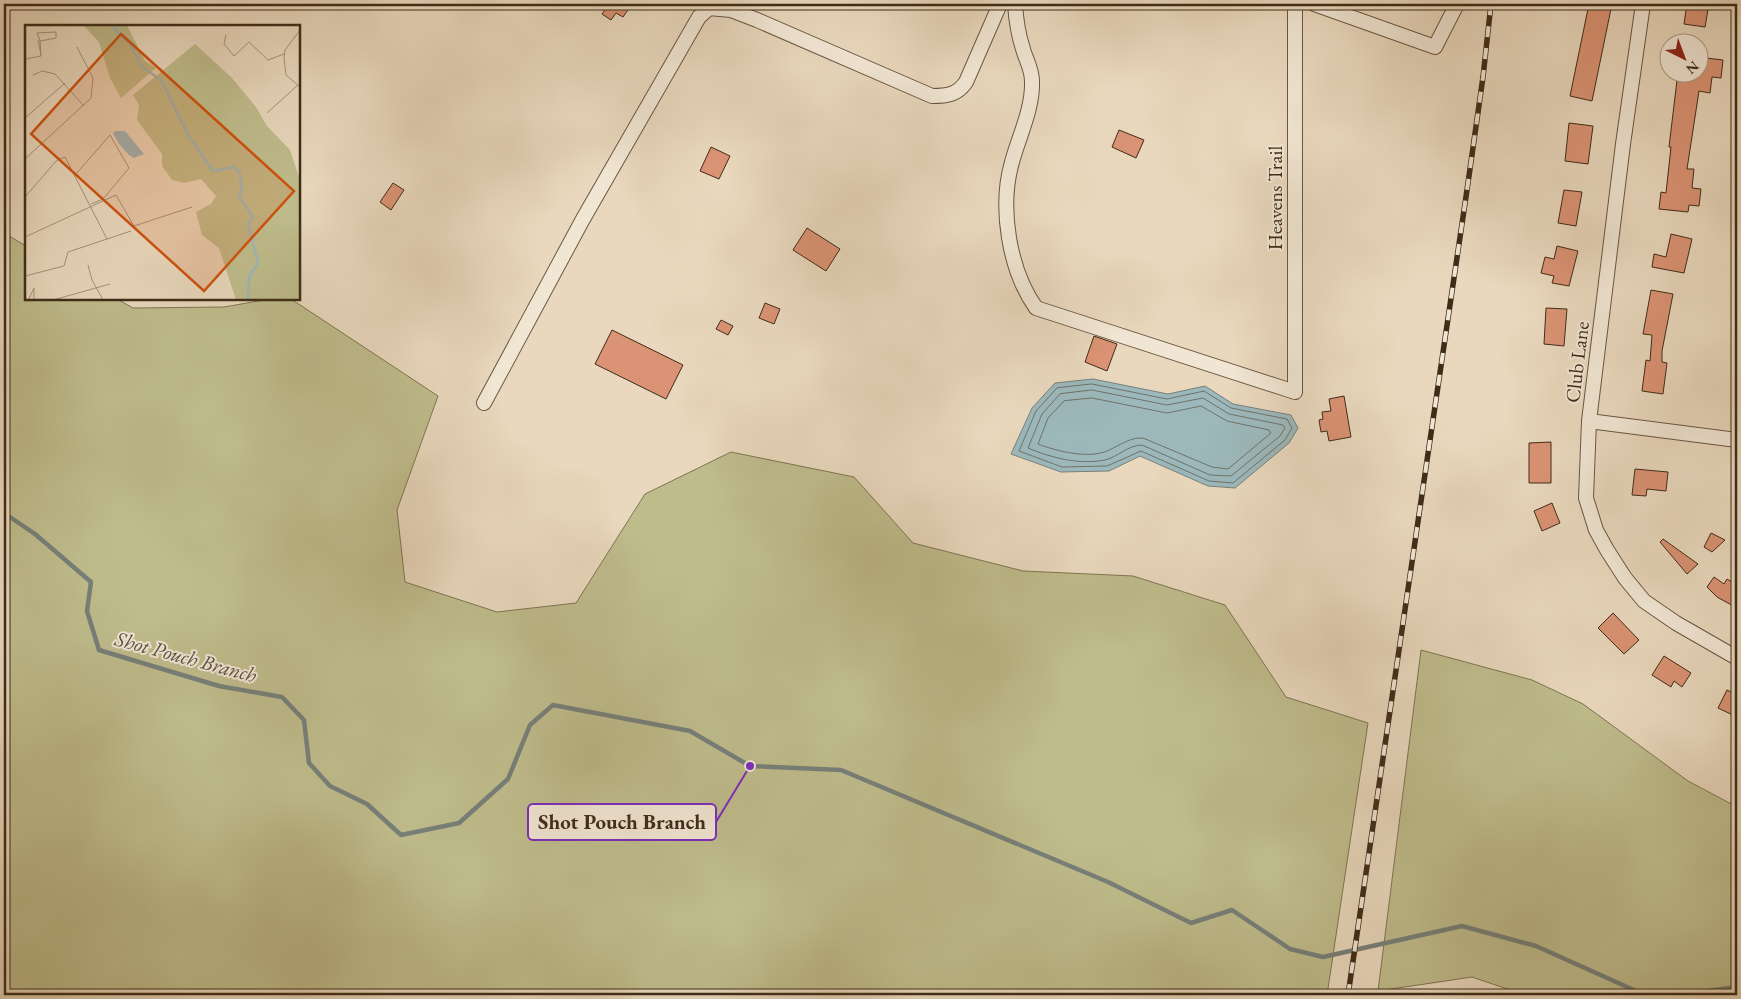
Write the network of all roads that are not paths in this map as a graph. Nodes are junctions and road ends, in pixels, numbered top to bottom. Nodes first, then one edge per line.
1 (1000, 4) edge
2 (1015, 4) edge
3 (1295, 4) edge
4 (1314, 4) edge
5 (1457, 4) edge
6 (1643, 4) edge
7 (484, 403) dead end
8 (1589, 421) junction
9 (1737, 440) edge
10 (1737, 658) edge

1 - 7 street
2 - 3 street, Heavens Trail
4 - 5 street
6 - 8 street, Club Lane
8 - 9 street
8 - 10 street, Club Lane

